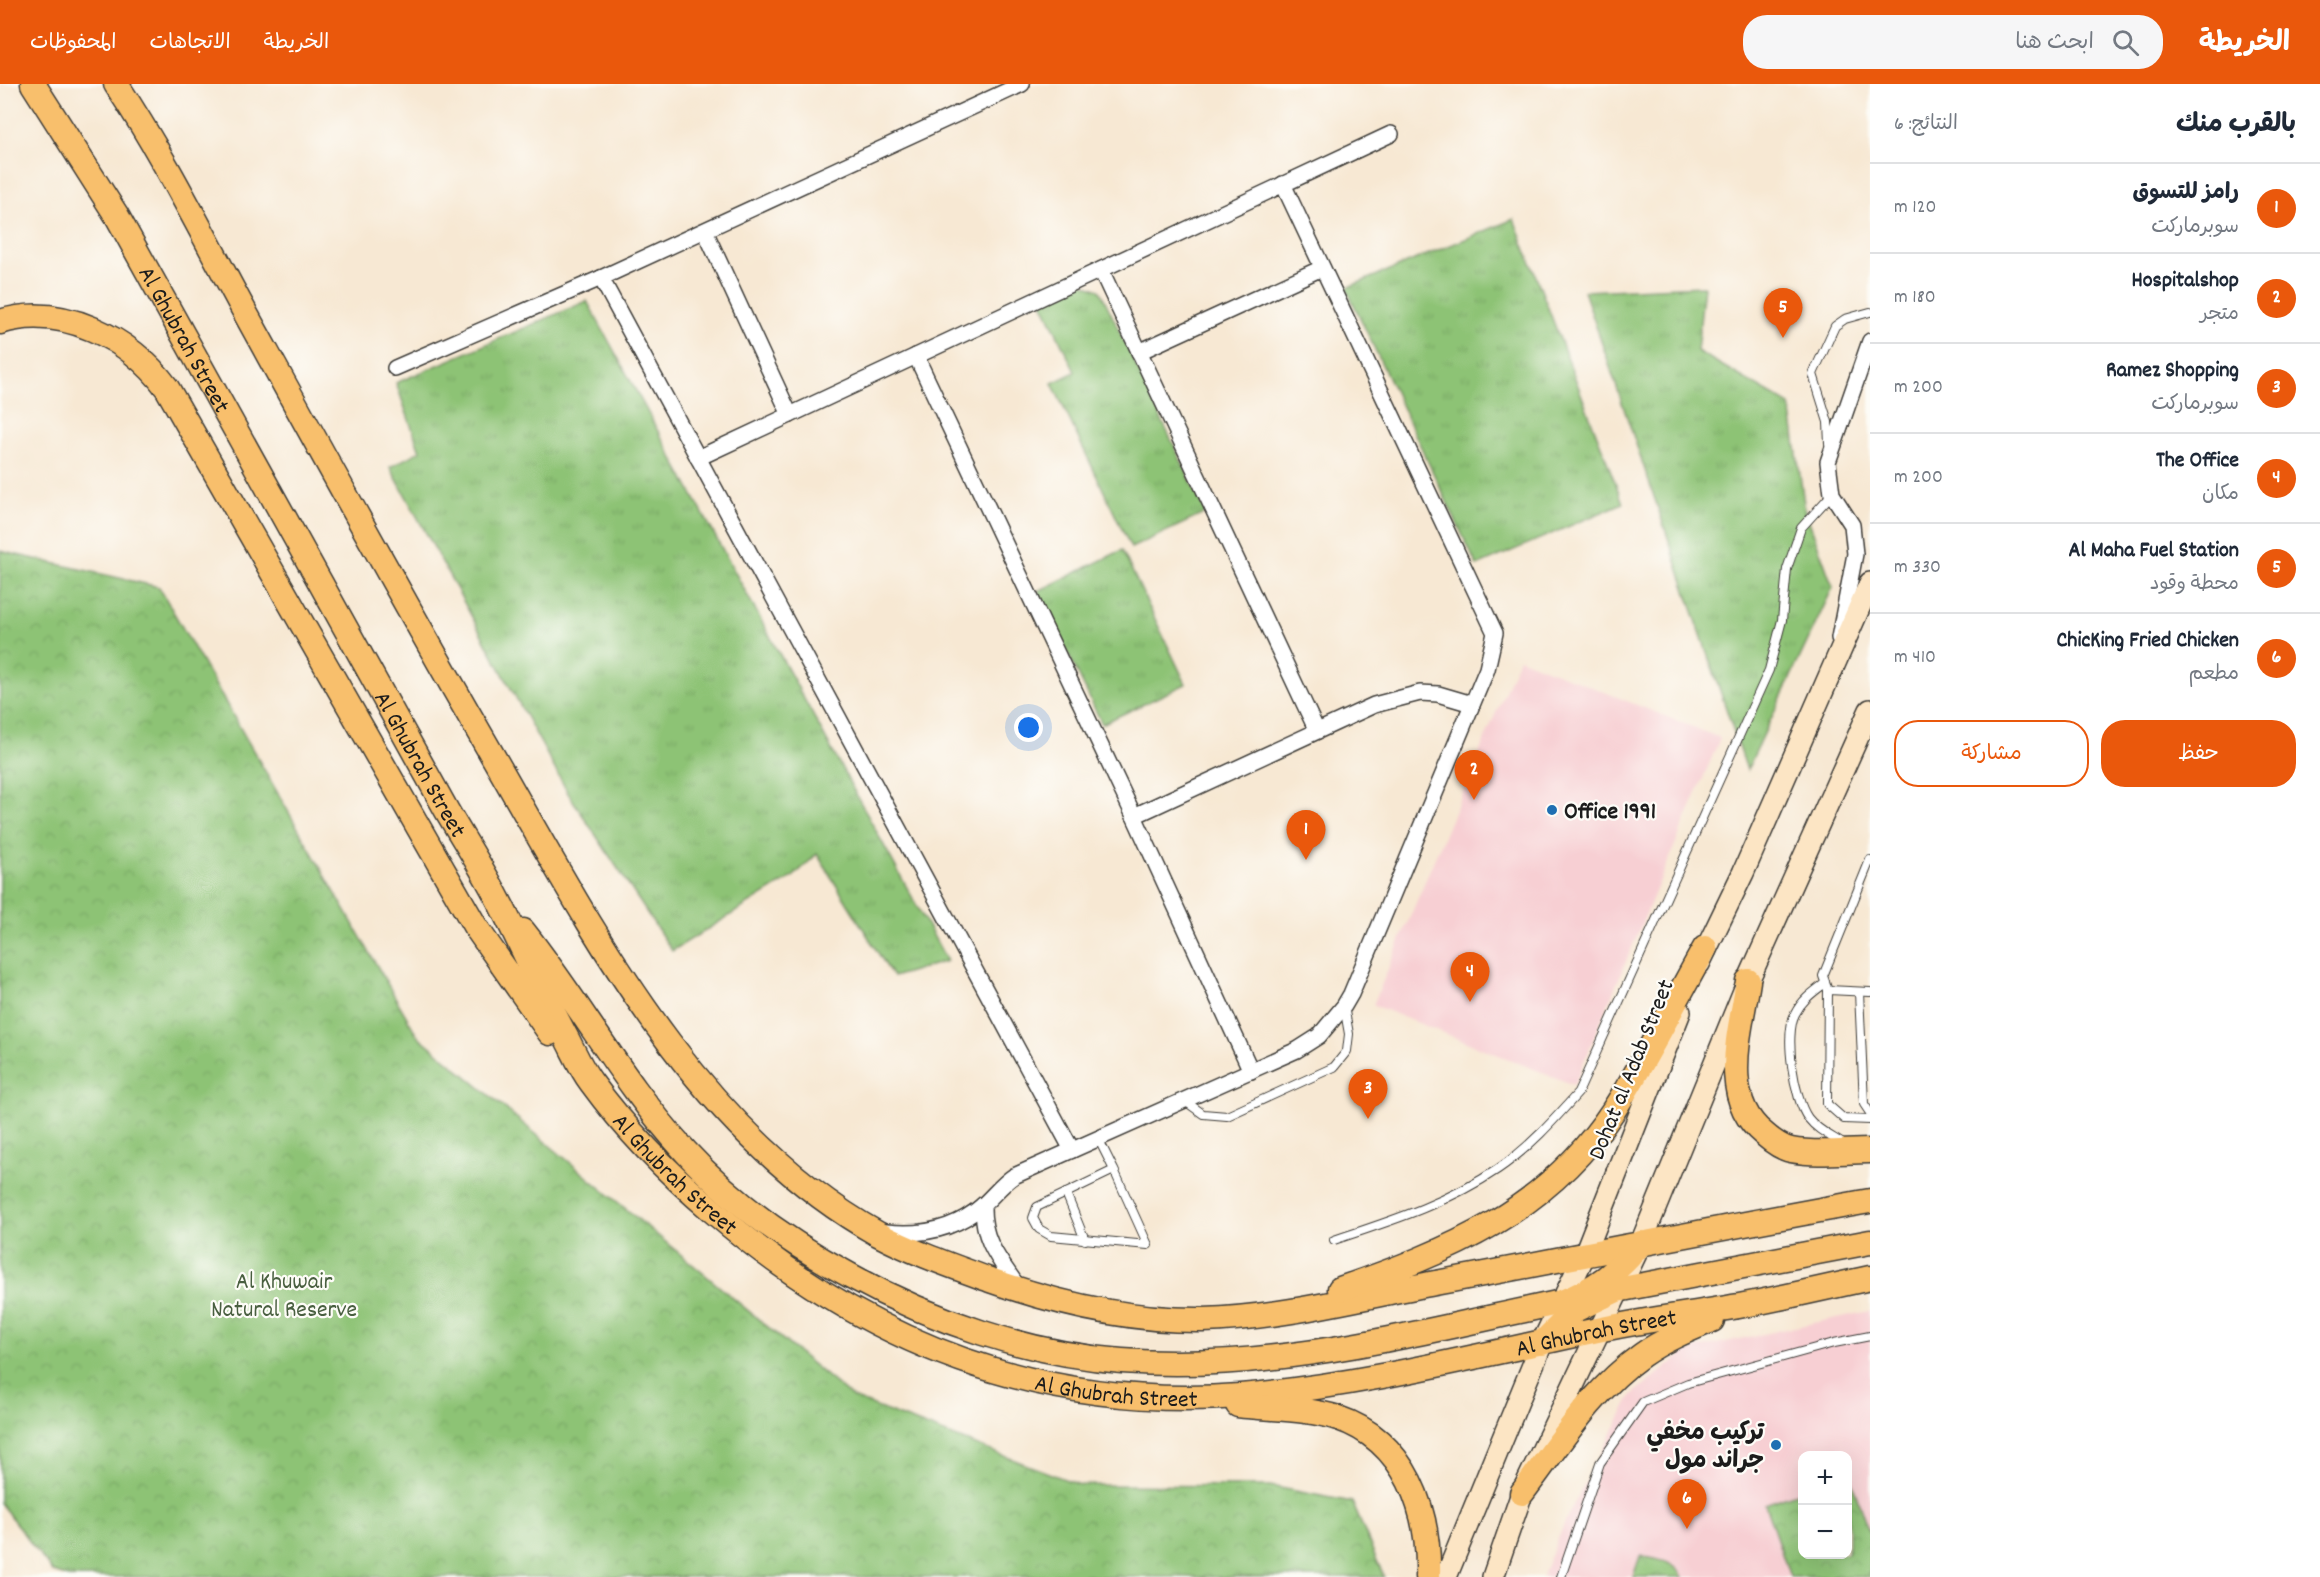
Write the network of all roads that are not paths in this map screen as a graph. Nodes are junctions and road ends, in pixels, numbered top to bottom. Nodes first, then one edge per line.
1 (33, 84) edge
2 (1022, 84) edge
3 (118, 86) edge
4 (1391, 134) dead end
5 (1283, 184) junction
6 (705, 231) junction
7 (1322, 268) junction
8 (1101, 270) junction
9 (601, 278) junction
10 (1870, 312) edge
11 (0, 322) edge
12 (1870, 341) edge
13 (1139, 352) junction
14 (916, 356) junction
15 (395, 368) dead end
16 (790, 415) junction
17 (698, 458) junction
18 (1828, 462) junction
19 (1832, 494) junction
20 (1870, 583) edge
21 (1833, 672) junction
22 (1472, 704) junction
23 (1870, 710) edge
24 (1317, 730) junction
25 (1134, 816) junction
26 (1870, 860) edge
27 (501, 904) junction
28 (1705, 948) junction
29 (1748, 981) junction
30 (1826, 987) junction
31 (1859, 992) junction
32 (1870, 992) edge
33 (1344, 1006) junction
34 (1251, 1071) junction
35 (588, 1079) junction
36 (1185, 1101) junction
37 (1870, 1113) edge
38 (1870, 1120) edge
39 (1099, 1140) junction
40 (1072, 1150) junction
41 (1863, 1151) edge
42 (1114, 1170) junction
43 (1066, 1192) junction
44 (1870, 1201) edge
45 (983, 1205) junction
46 (873, 1231) junction
47 (1085, 1240) junction
48 (1334, 1240) dead end
49 (1870, 1242) edge
50 (1641, 1243) junction
51 (1584, 1256) junction
52 (1870, 1278) edge
53 (1643, 1284) junction
54 (1020, 1290) junction
55 (1617, 1290) junction
56 (1562, 1302) junction
57 (1749, 1304) junction
58 (1267, 1314) junction
59 (1648, 1321) junction
60 (1599, 1330) junction
61 (1870, 1336) edge
62 (1542, 1343) junction
63 (1179, 1398) junction
64 (1522, 1493) junction
65 (1428, 1577) edge
66 (1446, 1577) edge
67 (1493, 1577) edge
68 (1561, 1577) edge

1 - 27 main road, Al Ghubrah Street
2 - 6 street
3 - 46 main road
4 - 5 street
5 - 7 street
5 - 8 street
6 - 9 street
6 - 16 street
7 - 13 street
7 - 22 street
8 - 13 street
8 - 14 street
9 - 15 street
9 - 17 street
10 - 18 lane
11 - 35 main road
12 - 18 street
13 - 24 street
14 - 16 street
14 - 25 street
16 - 17 street
17 - 40 street
18 - 19 street
19 - 21 street
19 - 48 lane
20 - 21 main road, Dohat al Adab Street
21 - 28 main road, Dohat al Adab Street
22 - 24 street
22 - 33 street
23 - 29 main road
24 - 25 street
25 - 34 street
26 - 30 lane
27 - 35 main road, Al Ghubrah Street
27 - 56 main road
28 - 51 main road, Dohat al Adab Street
28 - 58 main road
29 - 41 main road
29 - 50 main road
30 - 31 lane
30 - 38 lane
30 - 41 lane
31 - 32 lane
31 - 37 lane
33 - 34 street
33 - 36 lane
34 - 36 street
35 - 63 main road, Al Ghubrah Street
36 - 39 street
39 - 40 street
39 - 42 lane
40 - 45 street
42 - 43 lane
42 - 47 lane
43 - 47 lane
43 - 47 lane
44 - 50 main road
45 - 46 street
45 - 54 street
46 - 54 main road
49 - 53 main road
50 - 51 main road
50 - 55 main road
50 - 56 main road
51 - 56 main road, Dohat al Adab Street
51 - 58 main road
52 - 57 main road, Al Ghubrah Street
53 - 55 main road
53 - 59 main road
54 - 58 main road
55 - 60 main road
55 - 62 main road
56 - 62 main road, Dohat al Adab Street
57 - 59 main road, Al Ghubrah Street
57 - 64 main road
59 - 60 main road, Al Ghubrah Street
60 - 62 main road, Al Ghubrah Street
60 - 64 main road
61 - 68 lane
62 - 63 main road, Al Ghubrah Street
62 - 66 main road, Dohat al Adab Street
63 - 65 main road
64 - 67 main road

